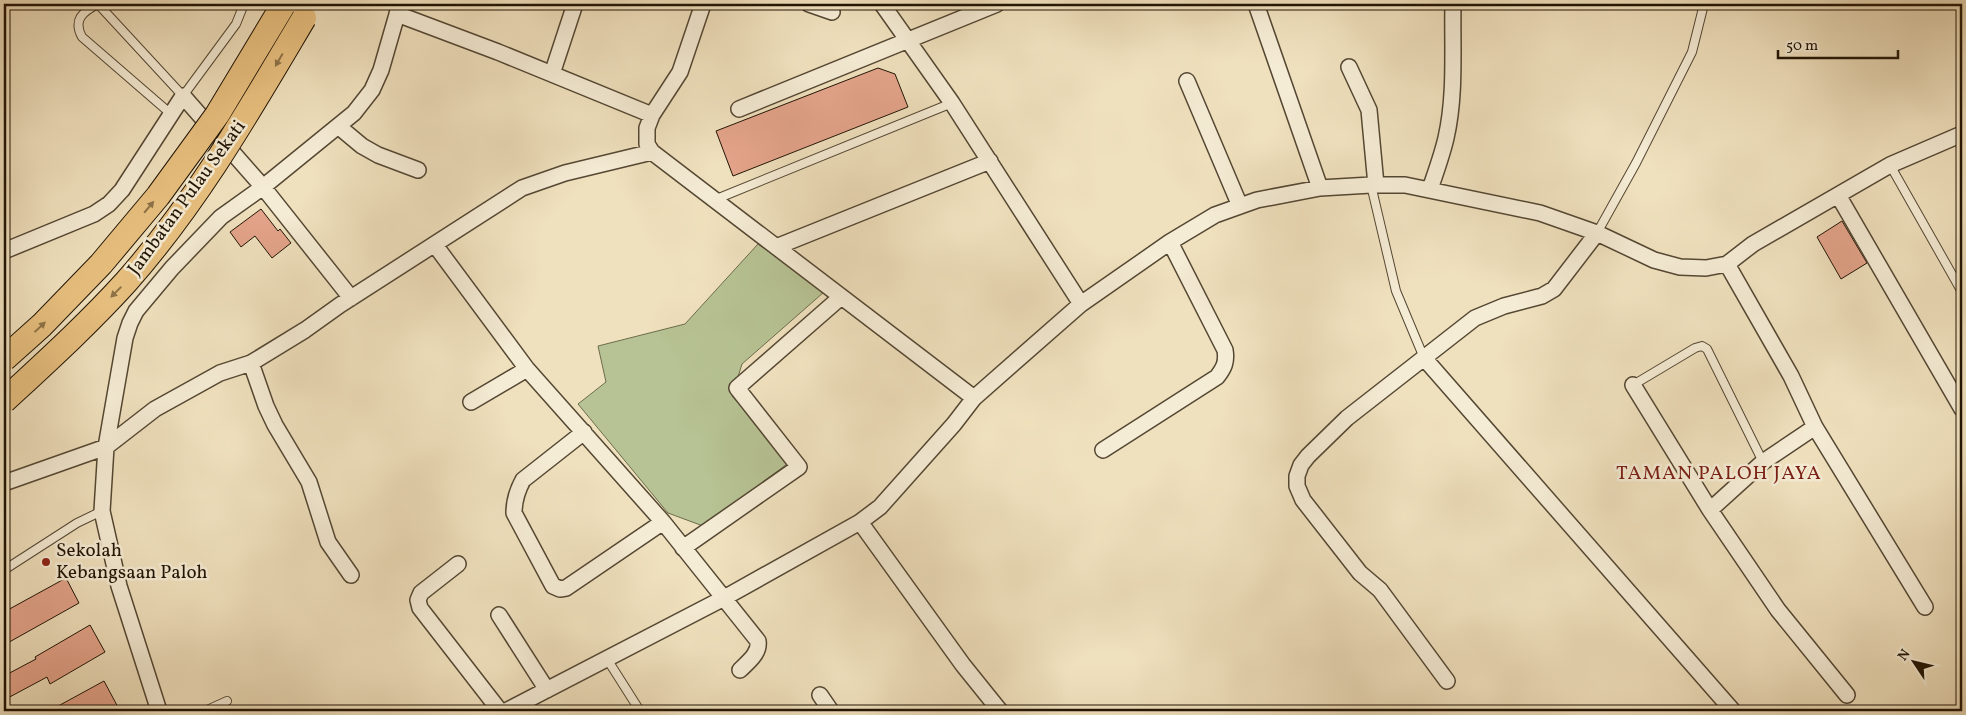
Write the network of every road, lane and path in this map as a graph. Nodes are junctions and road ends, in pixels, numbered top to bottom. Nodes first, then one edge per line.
1 (98, 4) edge
2 (244, 4) edge
3 (575, 4) edge
4 (703, 4) edge
5 (809, 4) edge
6 (882, 4) edge
7 (997, 4) edge
8 (1256, 4) edge
9 (1452, 4) edge
10 (1704, 4) edge
11 (282, 6) dead end
12 (398, 9) edge
13 (832, 12) dead end
14 (304, 18) dead end
15 (908, 39) junction
16 (1349, 67) dead end
17 (552, 74) junction
18 (1187, 81) dead end
19 (183, 96) junction
20 (952, 103) junction
21 (739, 108) dead end
22 (172, 114) junction
23 (652, 115) junction
24 (338, 126) junction
25 (1962, 134) edge
26 (652, 152) junction
27 (990, 161) junction
28 (1890, 165) junction
29 (418, 170) dead end
30 (1373, 185) junction
31 (263, 187) junction
32 (1320, 188) junction
33 (1430, 189) junction
34 (1838, 195) junction
35 (714, 200) junction
36 (1240, 206) junction
37 (1597, 233) junction
38 (1170, 242) junction
39 (434, 245) junction
40 (776, 248) junction
41 (4, 251) edge
42 (1727, 264) junction
43 (1962, 292) edge
44 (841, 297) junction
45 (351, 298) junction
46 (1081, 304) junction
47 (1424, 358) junction
48 (4, 360) edge
49 (251, 363) junction
50 (527, 369) junction
51 (1633, 385) joint
52 (974, 398) junction
53 (4, 401) edge
54 (471, 402) dead end
55 (1962, 409) edge
56 (1815, 427) junction
57 (584, 432) junction
58 (106, 447) junction
59 (1103, 450) dead end
60 (1763, 462) junction
61 (4, 483) edge
62 (1710, 510) junction
63 (102, 511) junction
64 (662, 522) junction
65 (860, 522) junction
66 (683, 548) junction
67 (458, 564) dead end
68 (4, 570) edge
69 (351, 575) dead end
70 (724, 598) junction
71 (1925, 608) dead end
72 (499, 615) dead end
73 (607, 659) junction
74 (740, 670) dead end
75 (1447, 681) dead end
76 (547, 690) junction
77 (820, 695) dead end
78 (1846, 695) dead end
79 (227, 701) dead end
80 (159, 711) edge
81 (205, 711) edge
82 (500, 711) edge
83 (506, 711) edge
84 (640, 711) edge
85 (831, 711) edge
86 (1000, 711) edge
87 (1733, 711) edge

1 - 19 lane
1 - 22 lane
2 - 19 lane
3 - 17 street
4 - 23 street
5 - 13 street
6 - 15 street
7 - 15 street
8 - 32 street
9 - 33 street
10 - 37 lane
48 -> 11 main road, Jambatan Pulau Sekati, bridge
12 - 17 street
12 - 24 street
14 -> 53 main road, Jambatan Pulau Sekati, bridge
15 - 20 street
15 - 21 street
16 - 30 street
17 - 23 street
18 - 36 street
19 - 22 street
19 - 31 street
20 - 27 street
20 - 35 lane
22 - 41 street
23 - 26 street
24 - 29 street
24 - 31 street
25 - 28 street
26 - 35 street
26 - 39 street
27 - 40 street
27 - 46 street
28 - 34 street
28 - 43 lane
30 - 32 street
30 - 33 street
30 - 47 lane
31 - 45 street
31 - 58 street
32 - 36 street
33 - 37 street
34 - 42 street
34 - 55 street
35 - 40 street
36 - 38 street
37 - 42 street
37 - 47 street
38 - 46 street
38 - 59 street
39 - 45 street
39 - 50 street
40 - 44 street
42 - 56 street
44 - 52 street
44 - 66 street
45 - 49 street
46 - 52 street
47 - 75 street
47 - 87 street
49 - 58 street
49 - 69 street
50 - 54 street
50 - 57 street
51 - 60 lane
51 - 62 street
52 - 65 street
56 - 60 street
56 - 71 street
57 - 64 street
57 - 64 street
58 - 61 street
58 - 63 street
60 - 62 street
62 - 78 street
63 - 68 lane
63 - 80 street
64 - 66 street
65 - 70 street
65 - 86 street
66 - 70 street
67 - 82 street
70 - 73 street
70 - 74 street
72 - 76 street
73 - 76 street
73 - 84 lane
76 - 83 street
77 - 85 street
79 - 81 lane

